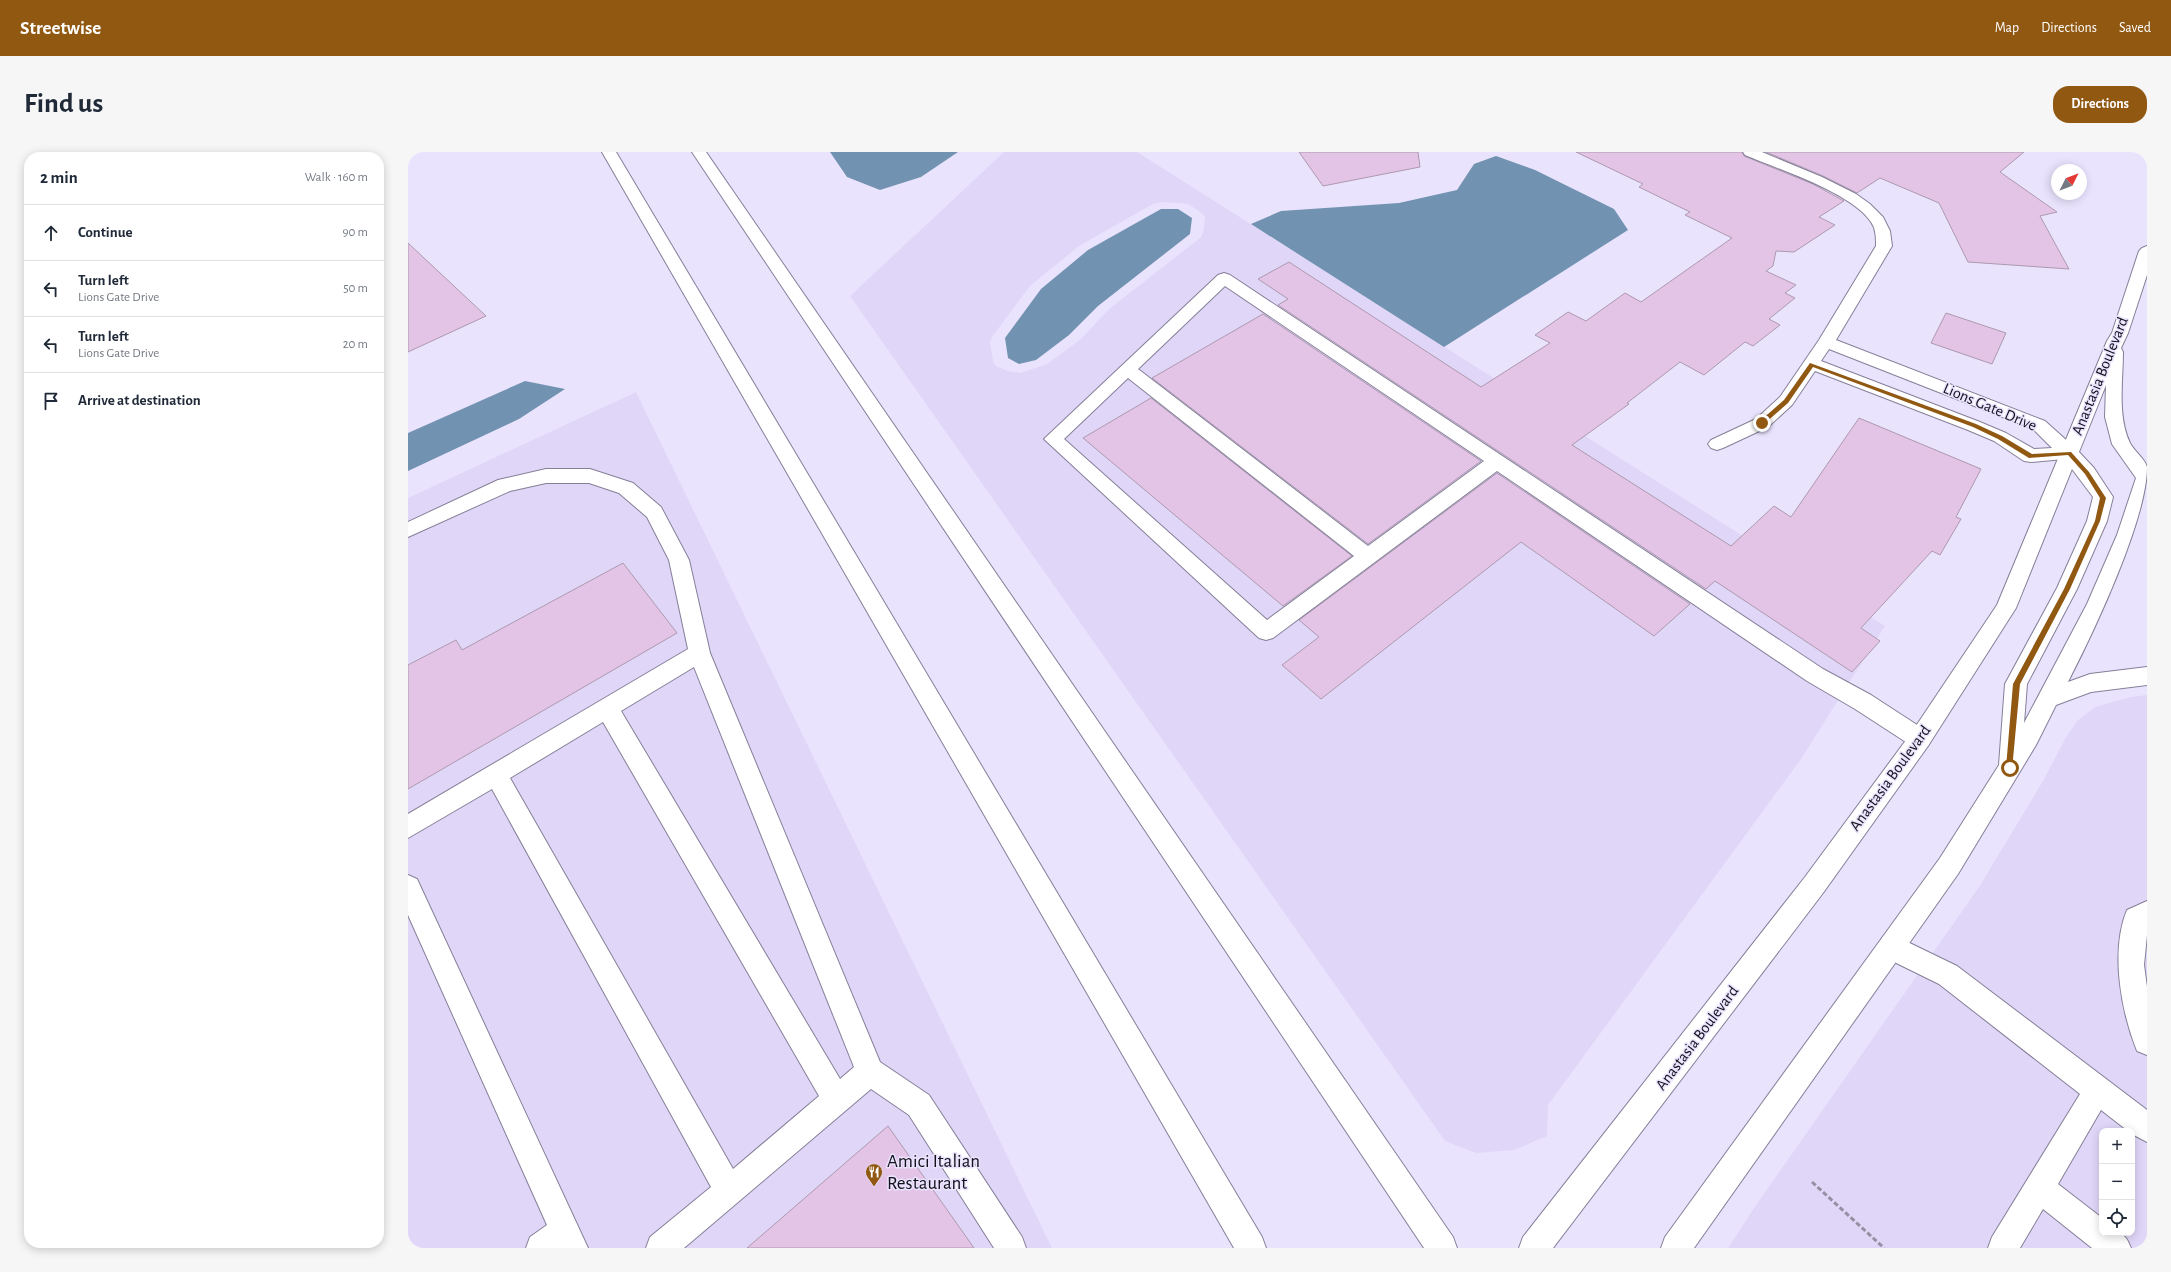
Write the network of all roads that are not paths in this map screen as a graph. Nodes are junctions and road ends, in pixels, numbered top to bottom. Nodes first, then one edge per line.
1 (609, 152) edge
2 (699, 152) edge
3 (1750, 152) edge
4 (2147, 251) edge
5 (2115, 341) junction
6 (1826, 342) junction
7 (1812, 364) junction
8 (1127, 369) junction
9 (1936, 384) junction
10 (1926, 407) junction
11 (1717, 444) dead end
12 (2069, 453) junction
13 (1497, 461) junction
14 (2146, 476) edge
15 (408, 530) edge
16 (1368, 556) junction
17 (699, 653) junction
18 (2147, 676) edge
19 (2049, 698) junction
20 (607, 708) junction
21 (1920, 739) junction
22 (2010, 768) junction
23 (496, 775) junction
24 (408, 827) edge
25 (408, 887) edge
26 (2147, 913) edge
27 (1891, 947) junction
28 (2147, 1041) edge
29 (870, 1072) junction
30 (2096, 1091) junction
31 (837, 1100) junction
32 (2147, 1128) edge
33 (2040, 1188) junction
34 (729, 1191) junction
35 (569, 1239) edge
36 (541, 1248) edge
37 (661, 1248) edge
38 (1011, 1248) edge
39 (1251, 1248) edge
40 (1442, 1248) edge
41 (1534, 1248) edge
42 (1676, 1248) edge
43 (2003, 1248) edge
44 (2116, 1248) edge

1 - 39 main road
2 - 40 main road
3 - 6 main road
4 - 5 main road, Anastasia Boulevard
5 - 12 main road, Anastasia Boulevard
5 - 14 main road
6 - 7 main road
6 - 9 main road, Lions Gate Drive
7 - 10 main road, Lions Gate Drive
7 - 11 main road
8 - 13 main road
8 - 16 main road
8 - 16 main road
9 - 10 main road
9 - 12 main road, Lions Gate Drive
10 - 12 main road, Lions Gate Drive
12 - 21 main road, Anastasia Boulevard
12 - 22 main road
13 - 16 main road
13 - 21 main road
14 - 19 main road
15 - 17 main road
17 - 20 main road
17 - 29 main road
18 - 19 main road
19 - 22 main road
20 - 23 main road
20 - 31 main road
21 - 41 main road, Anastasia Boulevard
22 - 27 main road
23 - 24 main road
23 - 34 main road
25 - 35 main road
26 - 28 main road
27 - 30 main road
27 - 42 main road
29 - 31 main road
29 - 38 main road
30 - 32 main road
30 - 33 main road
31 - 34 main road
33 - 43 main road
33 - 44 main road
34 - 37 main road
35 - 36 main road

